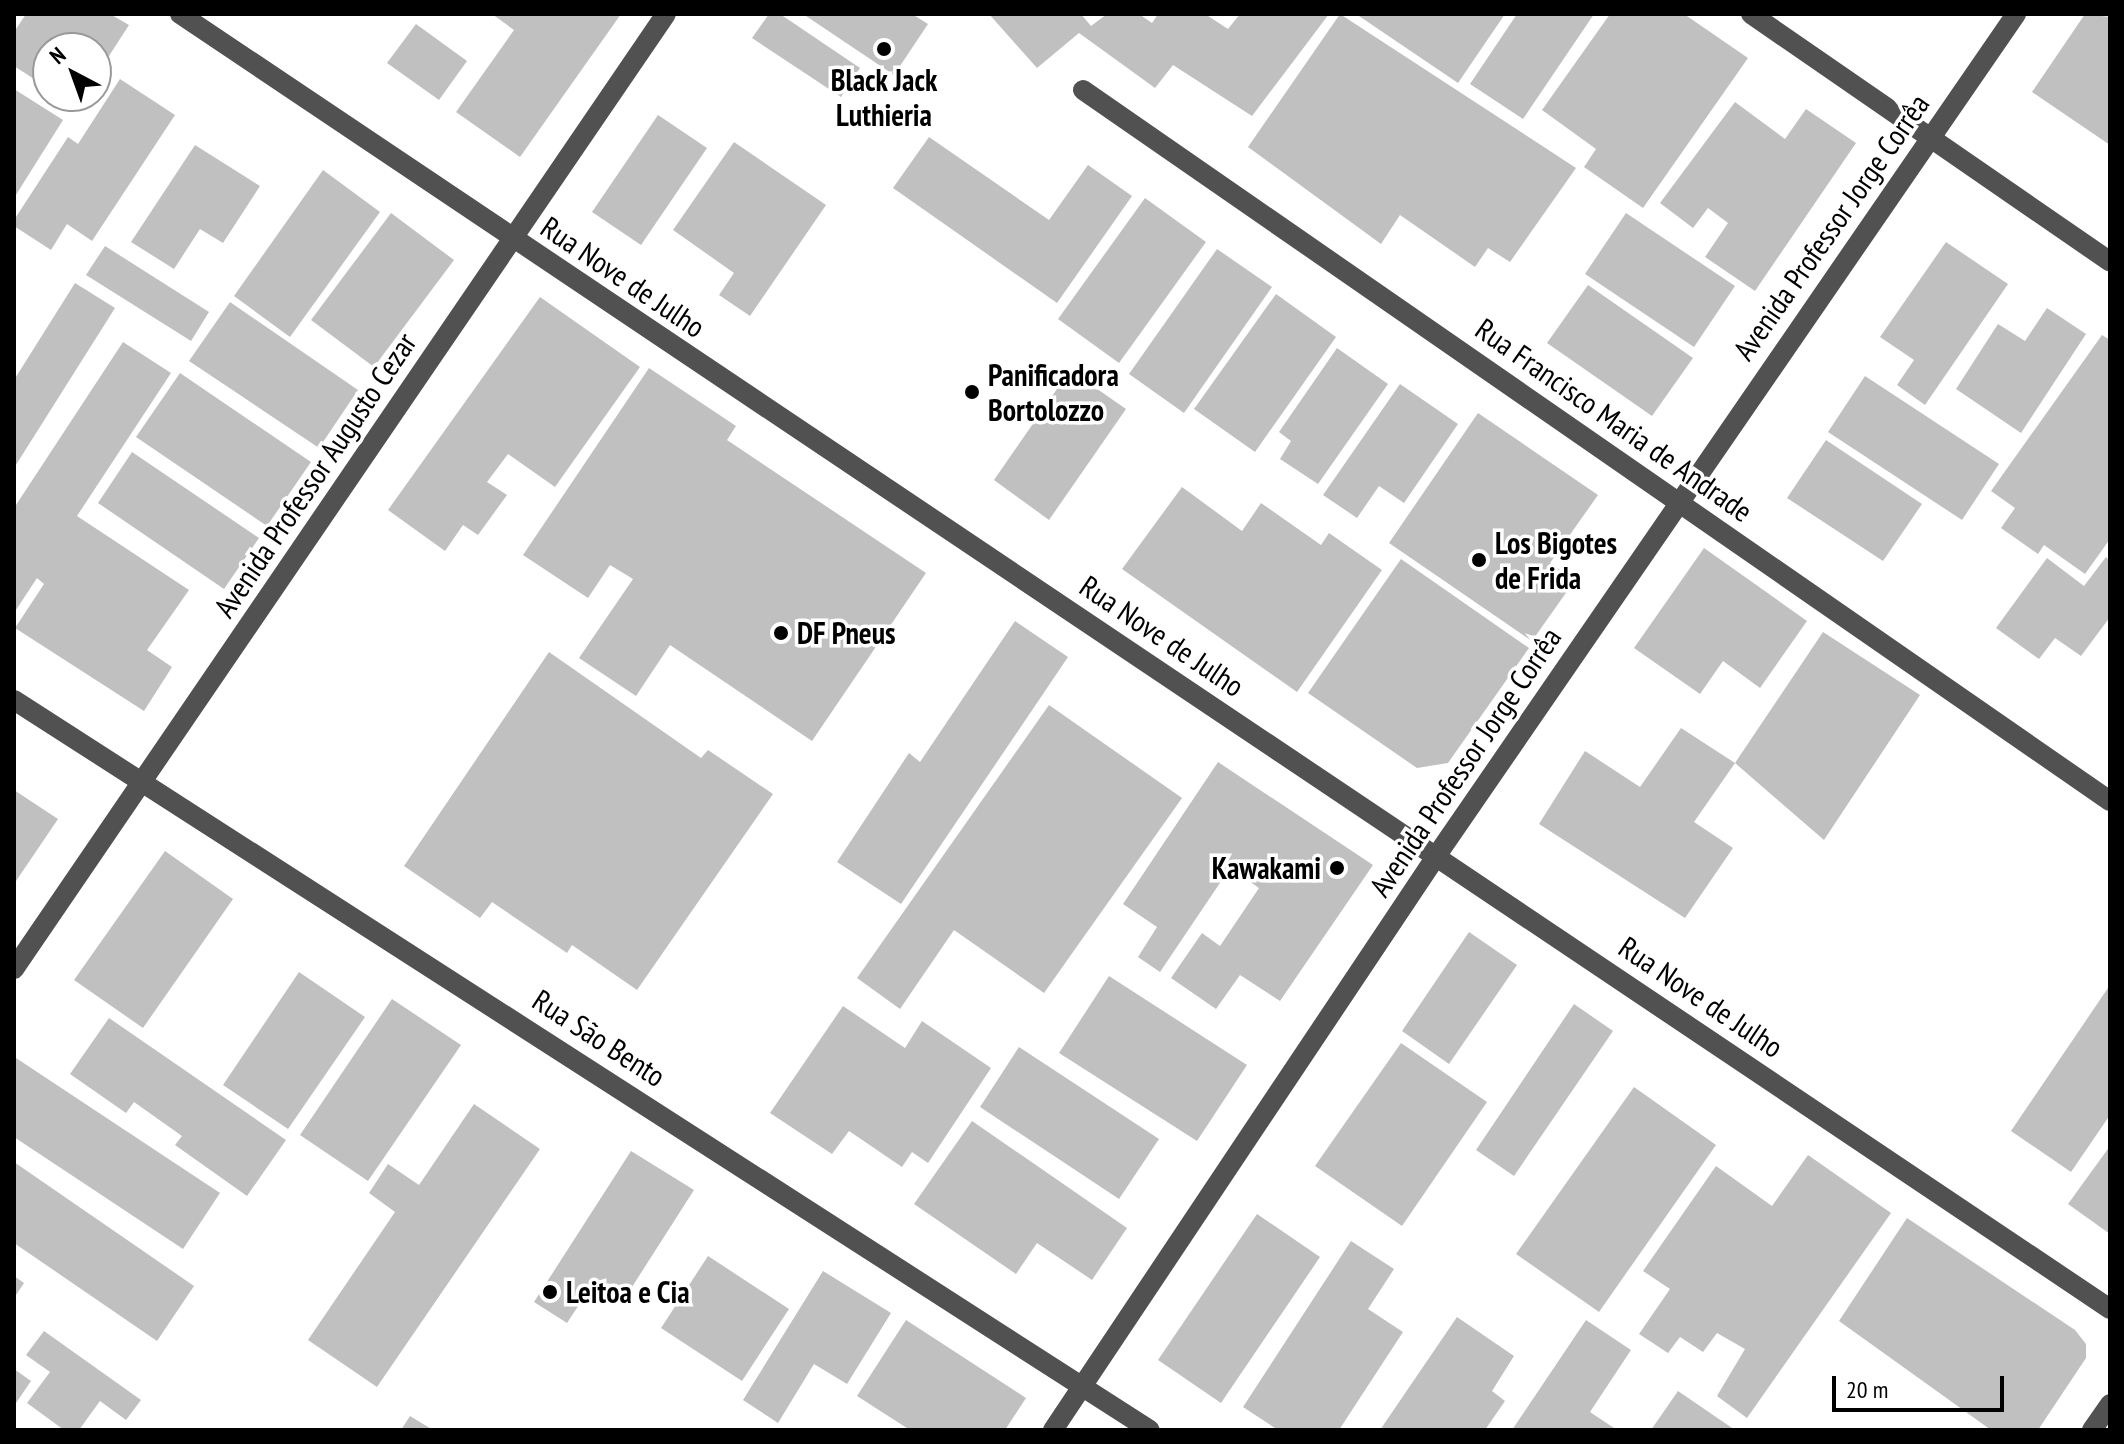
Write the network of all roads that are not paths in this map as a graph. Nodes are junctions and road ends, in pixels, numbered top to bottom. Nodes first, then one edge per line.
1 (180, 14) edge
2 (666, 14) edge
3 (1751, 14) edge
4 (2016, 14) edge
5 (1083, 90) dead end
6 (1930, 137) junction
7 (511, 239) junction
8 (2110, 262) edge
9 (1678, 501) junction
10 (14, 700) edge
11 (144, 782) junction
12 (2110, 801) edge
13 (1437, 855) junction
14 (14, 969) edge
15 (2110, 1309) edge
16 (1082, 1387) junction
17 (2110, 1404) edge
18 (1053, 1430) edge
19 (1150, 1430) edge
20 (2092, 1430) edge

1 - 7 street, Rua Nove de Julho
2 - 7 street, Avenida Professor Augusto Cezar
3 - 6 street
4 - 6 street, Avenida Professor Jorge Corrêa
5 - 9 street, Rua Francisco Maria de Andrade
6 - 8 street
6 - 9 street, Avenida Professor Jorge Corrêa
7 - 11 street, Avenida Professor Augusto Cezar
7 - 13 street, Rua Nove de Julho
9 - 12 street, Rua Francisco Maria de Andrade
9 - 13 street, Avenida Professor Jorge Corrêa
10 - 11 street, Rua São Bento
11 - 14 street, Avenida Professor Augusto Cezar
11 - 16 street, Rua São Bento
13 - 15 street, Rua Nove de Julho
13 - 16 street, Avenida Professor Jorge Corrêa
16 - 18 street, Avenida Professor Jorge Corrêa
16 - 19 street, Rua São Bento
17 - 20 street

